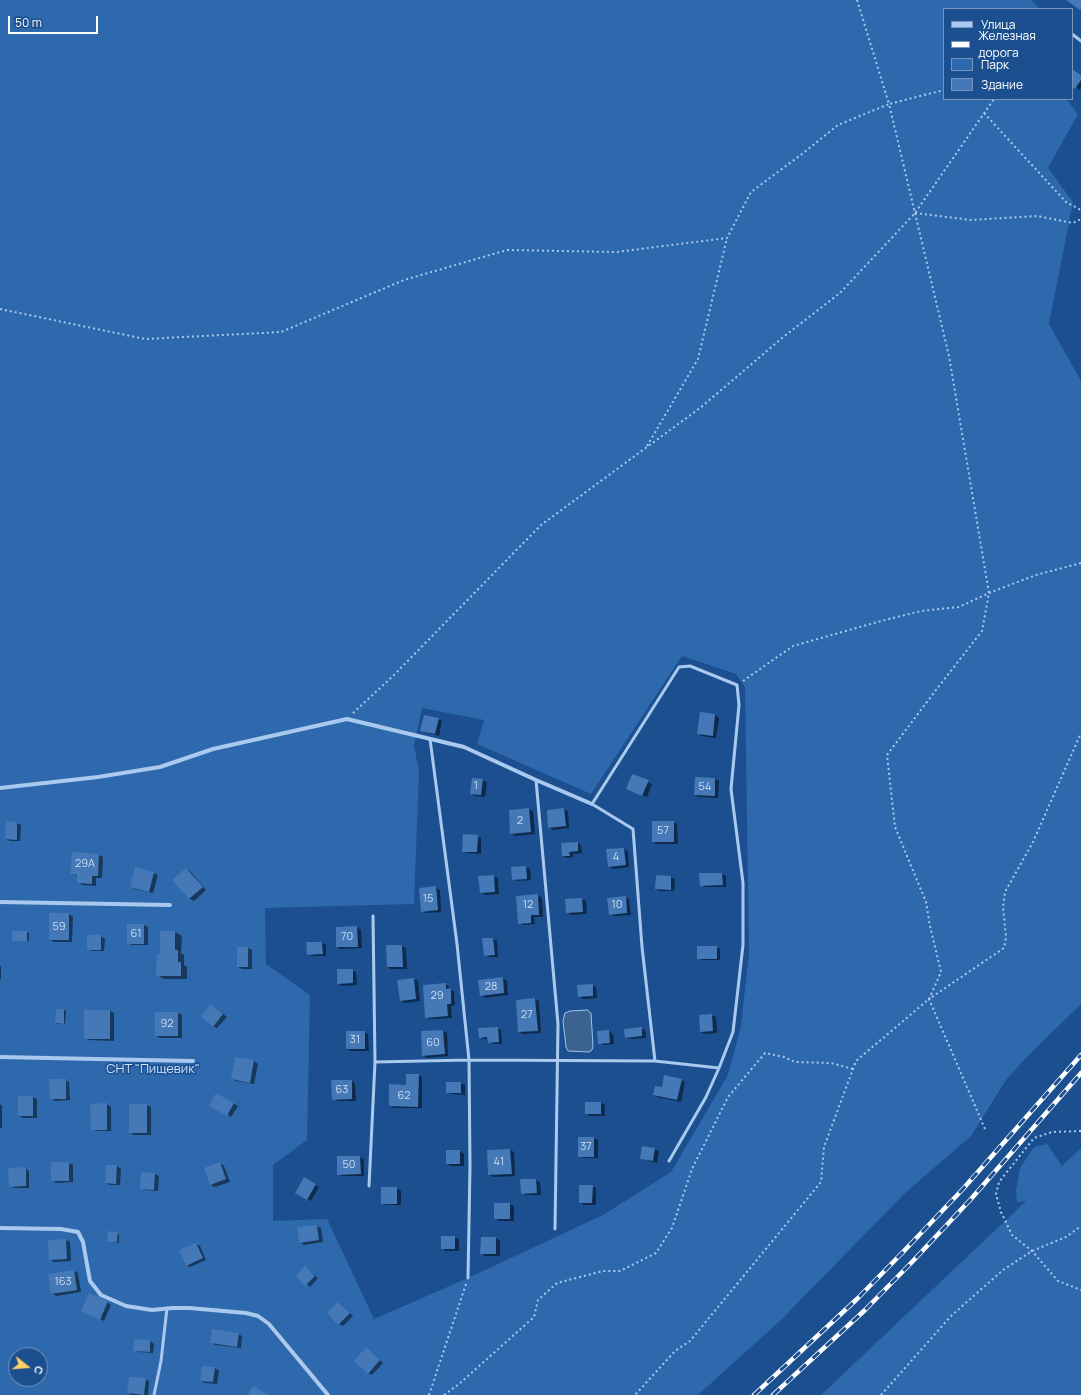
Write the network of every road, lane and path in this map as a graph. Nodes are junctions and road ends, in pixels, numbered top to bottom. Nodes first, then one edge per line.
1 (857, 0) edge
2 (1073, 35) edge
3 (1081, 41) edge
4 (943, 90) edge
5 (993, 100) edge
6 (889, 104) junction
7 (984, 113) junction
8 (1081, 210) edge
9 (915, 213) junction
10 (1081, 219) edge
11 (727, 238) junction
12 (0, 309) edge
13 (647, 447) junction
14 (1081, 563) edge
15 (989, 592) junction
16 (737, 685) junction
17 (347, 719) junction
18 (1081, 733) edge
19 (430, 740) junction
20 (536, 780) junction
21 (0, 788) edge
22 (592, 804) junction
23 (0, 902) edge
24 (170, 906) dead end
25 (373, 916) dead end
26 (929, 999) junction
27 (0, 1057) edge
28 (469, 1060) junction
29 (558, 1060) junction
30 (193, 1061) dead end
31 (655, 1061) junction
32 (374, 1062) junction
33 (719, 1068) junction
34 (854, 1069) junction
35 (985, 1129) dead end
36 (1081, 1131) edge
37 (669, 1161) dead end
38 (368, 1186) dead end
39 (1081, 1226) edge
40 (0, 1228) edge
41 (555, 1229) dead end
42 (1032, 1251) junction
43 (468, 1278) joint
44 (1081, 1290) edge
45 (167, 1308) junction
46 (154, 1395) edge
47 (328, 1395) edge
48 (429, 1395) edge
49 (444, 1395) edge
50 (635, 1395) edge
51 (881, 1395) edge

1 - 6 path
2 - 3 lane
4 - 6 path
5 - 7 path
6 - 9 path
6 - 11 path
7 - 8 path
7 - 9 path
9 - 10 path
9 - 13 path
9 - 15 path
11 - 12 path
11 - 13 path
13 - 17 path
14 - 15 path
15 - 16 path
15 - 26 path
16 - 22 lane
16 - 33 lane
17 - 19 street
17 - 21 street
18 - 26 path
19 - 20 street
19 - 28 lane
20 - 22 street
20 - 29 lane
22 - 31 lane
23 - 24 street
25 - 32 lane
26 - 34 path
26 - 35 path
27 - 30 street
28 - 29 lane
28 - 32 lane
28 - 43 lane
29 - 31 lane
29 - 41 lane
31 - 33 lane
32 - 38 lane
33 - 37 lane
34 - 49 path
34 - 50 path
36 - 42 path
39 - 42 path
40 - 45 street
42 - 44 path
42 - 51 path
43 - 48 path
45 - 46 lane
45 - 47 street

